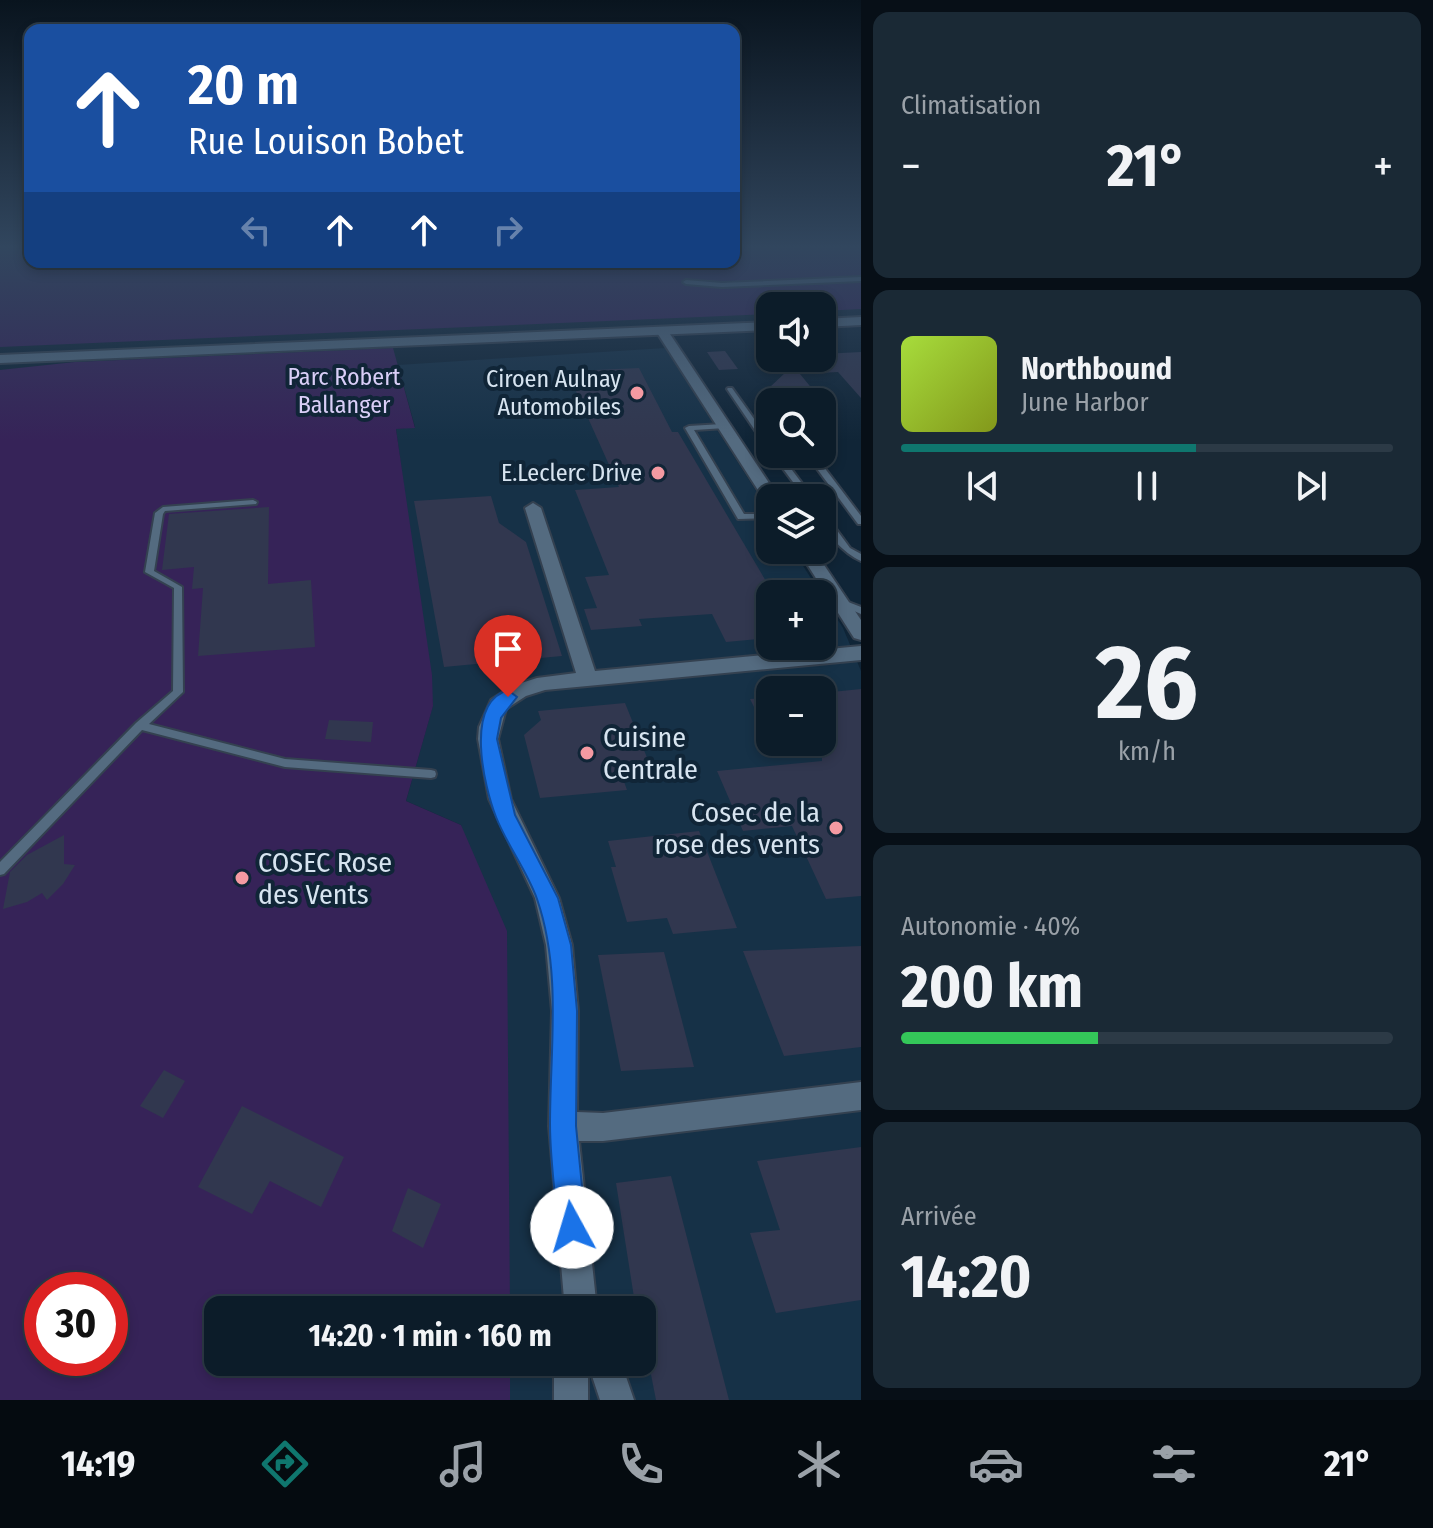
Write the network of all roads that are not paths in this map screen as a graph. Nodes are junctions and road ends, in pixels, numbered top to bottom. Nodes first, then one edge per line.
1 (861, 321) edge
2 (836, 322) edge
3 (756, 327) edge
4 (662, 331) junction
5 (0, 362) edge
6 (730, 389) dead end
7 (722, 426) junction
8 (756, 427) edge
9 (820, 468) edge
10 (761, 484) edge
11 (253, 502) dead end
12 (533, 508) dead end
13 (756, 516) edge
14 (861, 522) edge
15 (836, 535) edge
16 (861, 558) edge
17 (815, 564) edge
18 (841, 603) junction
19 (861, 611) edge
20 (861, 634) edge
21 (861, 653) edge
22 (587, 677) junction
23 (140, 726) junction
24 (431, 774) dead end
25 (0, 870) edge
26 (861, 1096) edge
27 (563, 1126) junction
28 (580, 1296) edge
29 (571, 1376) edge
30 (609, 1376) edge
31 (571, 1400) edge
32 (617, 1400) edge

1 - 2 street
3 - 4 street
4 - 5 street
4 - 7 street
6 - 8 lane
7 - 10 street
7 - 13 lane
9 - 14 lane
11 - 23 lane
12 - 22 street
15 - 16 lane
17 - 18 street
18 - 19 lane
18 - 20 street
21 - 22 street
22 - 27 street
23 - 24 lane
23 - 25 lane
26 - 27 street
27 - 28 street
29 - 31 street
30 - 32 street

